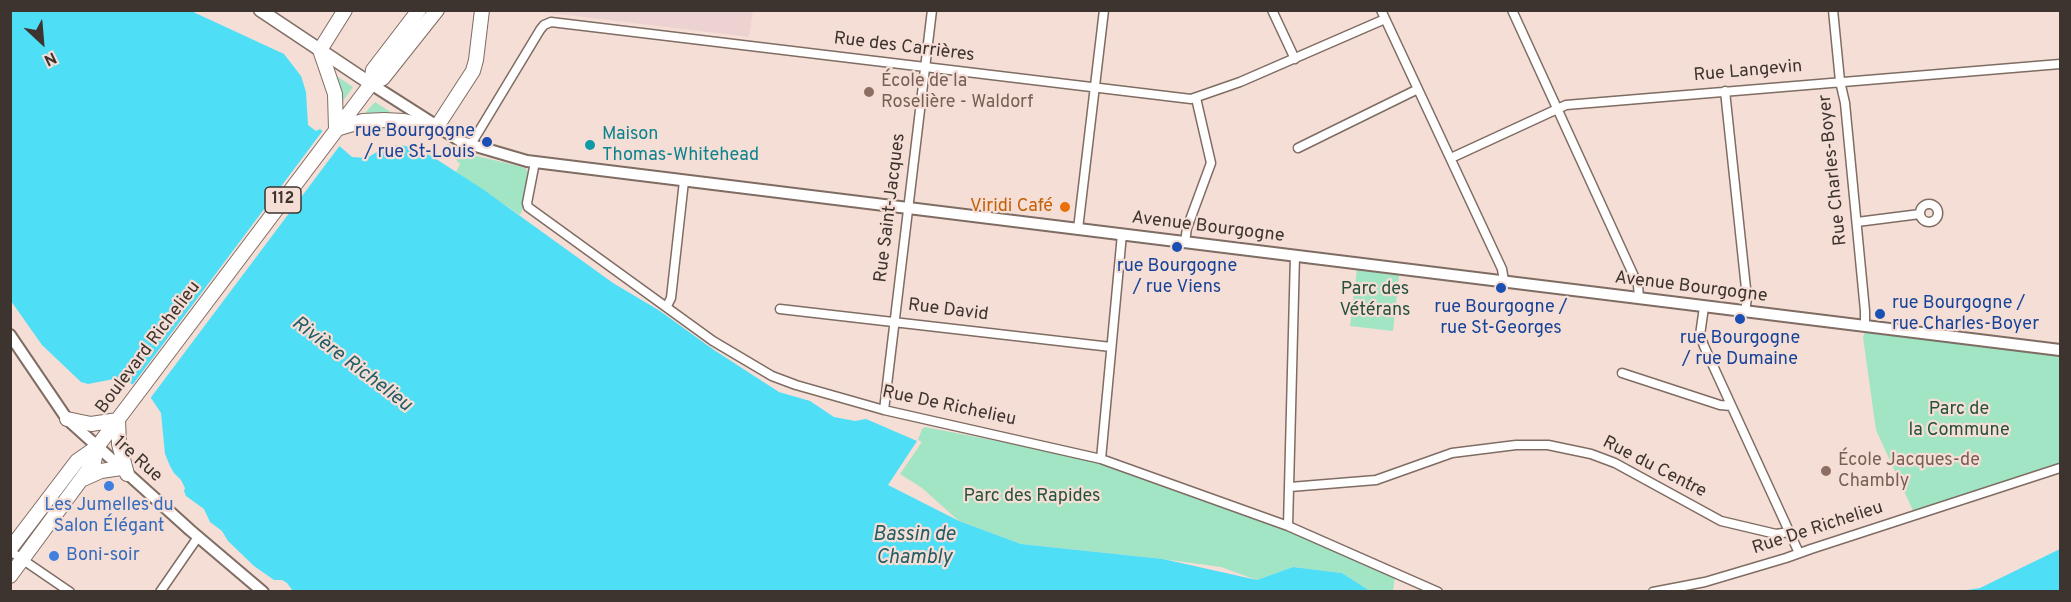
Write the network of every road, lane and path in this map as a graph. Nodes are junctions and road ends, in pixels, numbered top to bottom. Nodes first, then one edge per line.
1 (260, 10) edge
2 (345, 10) edge
3 (419, 10) edge
4 (437, 10) edge
5 (482, 10) edge
6 (932, 10) edge
7 (1104, 10) edge
8 (1272, 10) edge
9 (1512, 10) edge
10 (1833, 10) edge
11 (1383, 15) edge
12 (320, 50) junction
13 (1295, 59) junction
14 (2061, 64) edge
15 (925, 67) junction
16 (1840, 81) junction
17 (370, 84) junction
18 (1095, 88) junction
19 (1418, 89) junction
20 (1725, 91) junction
21 (1196, 98) junction
22 (1557, 108) junction
23 (436, 128) junction
24 (336, 129) junction
25 (470, 146) junction
26 (1298, 148) dead end
27 (1451, 158) junction
28 (535, 162) junction
29 (684, 181) junction
30 (908, 208) junction
31 (1920, 214) dead end
32 (1857, 222) junction
33 (1078, 229) junction
34 (1122, 234) junction
35 (1185, 242) junction
36 (1295, 255) junction
37 (1504, 281) junction
38 (1639, 298) junction
39 (667, 306) junction
40 (1704, 307) junction
41 (780, 309) dead end
42 (1745, 312) junction
43 (894, 321) junction
44 (1865, 326) junction
45 (10, 335) edge
46 (1112, 347) junction
47 (2061, 350) edge
48 (1622, 373) dead end
49 (1731, 406) junction
50 (884, 410) junction
51 (67, 419) junction
52 (118, 420) junction
53 (97, 447) junction
54 (1101, 459) junction
55 (2061, 468) edge
56 (124, 471) junction
57 (81, 480) junction
58 (1290, 487) junction
59 (1288, 526) junction
60 (1789, 532) junction
61 (198, 537) junction
62 (10, 550) edge
63 (1799, 553) junction
64 (23, 560) junction
65 (10, 576) edge
66 (70, 591) edge
67 (160, 591) edge
68 (263, 591) edge
69 (1438, 591) edge
70 (1653, 591) edge

1 - 12 main road
2 - 12 main road
3 - 17 main road, 112
4 - 17 main road, 112
5 - 23 main road
6 - 15 street, Rue Saint-Jacques
7 - 18 street
8 - 13 street
9 - 22 street
10 - 16 street, Rue Charles-Boyer
11 - 13 street, Rue des Carrières
11 - 19 street
12 - 17 main road
12 - 24 main road
13 - 21 street, Rue des Carrières
14 - 16 street, Rue Langevin
15 - 18 street, Rue des Carrières
15 - 25 street, Rue des Carrières
15 - 30 street, Rue Saint-Jacques
16 - 20 street, Rue Langevin
16 - 32 street, Rue Charles-Boyer
17 - 23 street, Avenue Bourgogne
17 - 24 main road, 112
18 - 21 street, Rue des Carrières
18 - 33 street
19 - 26 street
19 - 27 street
20 - 22 street, Rue Langevin
20 - 42 street
21 - 35 street
22 - 27 street, Rue Langevin
22 - 38 street
23 - 24 main road
23 - 25 street, Avenue Bourgogne
24 - 52 main road, Boulevard Richelieu / 112
25 - 28 street, Avenue Bourgogne
27 - 37 street
28 - 29 street, Avenue Bourgogne
28 - 39 street, Rue De Richelieu
29 - 30 street, Avenue Bourgogne
29 - 39 street
30 - 33 street, Avenue Bourgogne
30 - 43 street, Rue Saint-Jacques
31 - 32 street
32 - 44 street, Rue Charles-Boyer
33 - 34 street, Avenue Bourgogne
34 - 35 street, Avenue Bourgogne
34 - 46 street
35 - 36 street, Avenue Bourgogne
36 - 37 street, Avenue Bourgogne
36 - 58 street
37 - 38 street, Avenue Bourgogne
38 - 40 street, Avenue Bourgogne
39 - 50 street, Rue De Richelieu
40 - 42 street, Avenue Bourgogne
40 - 49 street
41 - 43 street, Rue David
42 - 44 street, Avenue Bourgogne
43 - 46 street, Rue David
43 - 50 street, Rue Saint-Jacques
44 - 47 street, Avenue Bourgogne
45 - 51 street, 1re Rue
46 - 54 street
48 - 49 street
49 - 60 street
50 - 54 street, Rue De Richelieu
51 - 52 main road
51 - 53 street, 1re Rue
52 - 53 main road, Boulevard Richelieu / 112
52 - 56 main road
53 - 56 street, 1re Rue
53 - 57 main road, Boulevard Richelieu / 112
53 - 62 main road, Boulevard Richelieu / 112
54 - 59 street, Rue De Richelieu
55 - 63 street, Rue De Richelieu
56 - 57 main road
56 - 61 street, 1re Rue
57 - 64 main road, Boulevard Richelieu / 112
58 - 59 street
58 - 60 street, Rue du Centre
59 - 69 street, Rue De Richelieu
60 - 63 street
61 - 67 street
61 - 68 street, 1re Rue
62 - 64 street
63 - 70 street, Rue De Richelieu
64 - 65 main road, Boulevard Richelieu / 112
64 - 66 street

